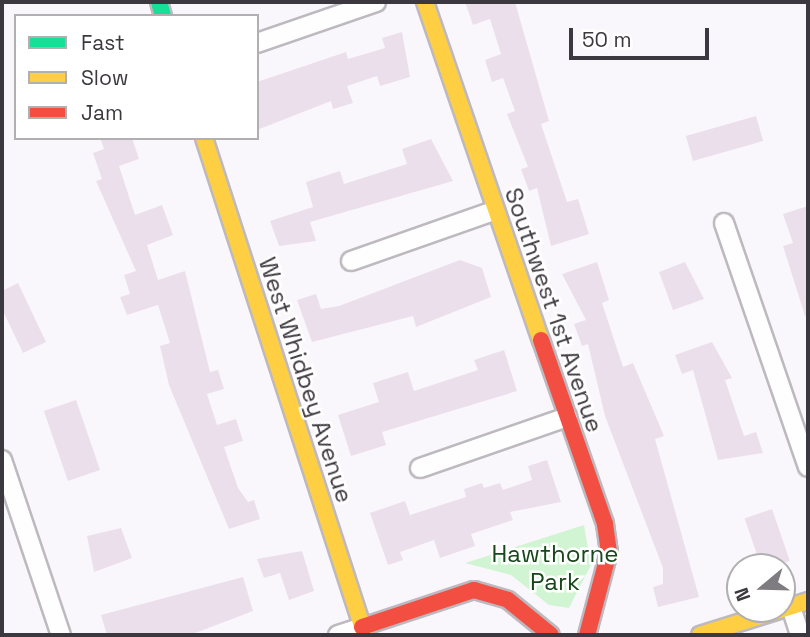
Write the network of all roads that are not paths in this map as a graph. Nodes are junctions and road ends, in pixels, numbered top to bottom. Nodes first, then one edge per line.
1 (376, 2) edge
2 (425, 2) edge
3 (259, 42) edge
4 (205, 140) edge
5 (494, 211) junction
6 (724, 223) dead end
7 (351, 261) dead end
8 (567, 416) junction
9 (2, 460) edge
10 (808, 467) edge
11 (420, 468) dead end
12 (800, 604) edge
13 (363, 631) edge
14 (61, 635) edge
15 (338, 635) edge
16 (551, 635) edge
17 (587, 635) edge
18 (700, 635) edge
19 (800, 635) edge

1 - 3 street
2 - 5 street, Southwest 1st Avenue
4 - 13 street, West Whidbey Avenue
5 - 7 street
5 - 8 street, Southwest 1st Avenue
6 - 10 street
8 - 11 street
8 - 17 street, Southwest 1st Avenue
9 - 14 street
12 - 18 street
12 - 19 street
13 - 15 street
13 - 16 street

